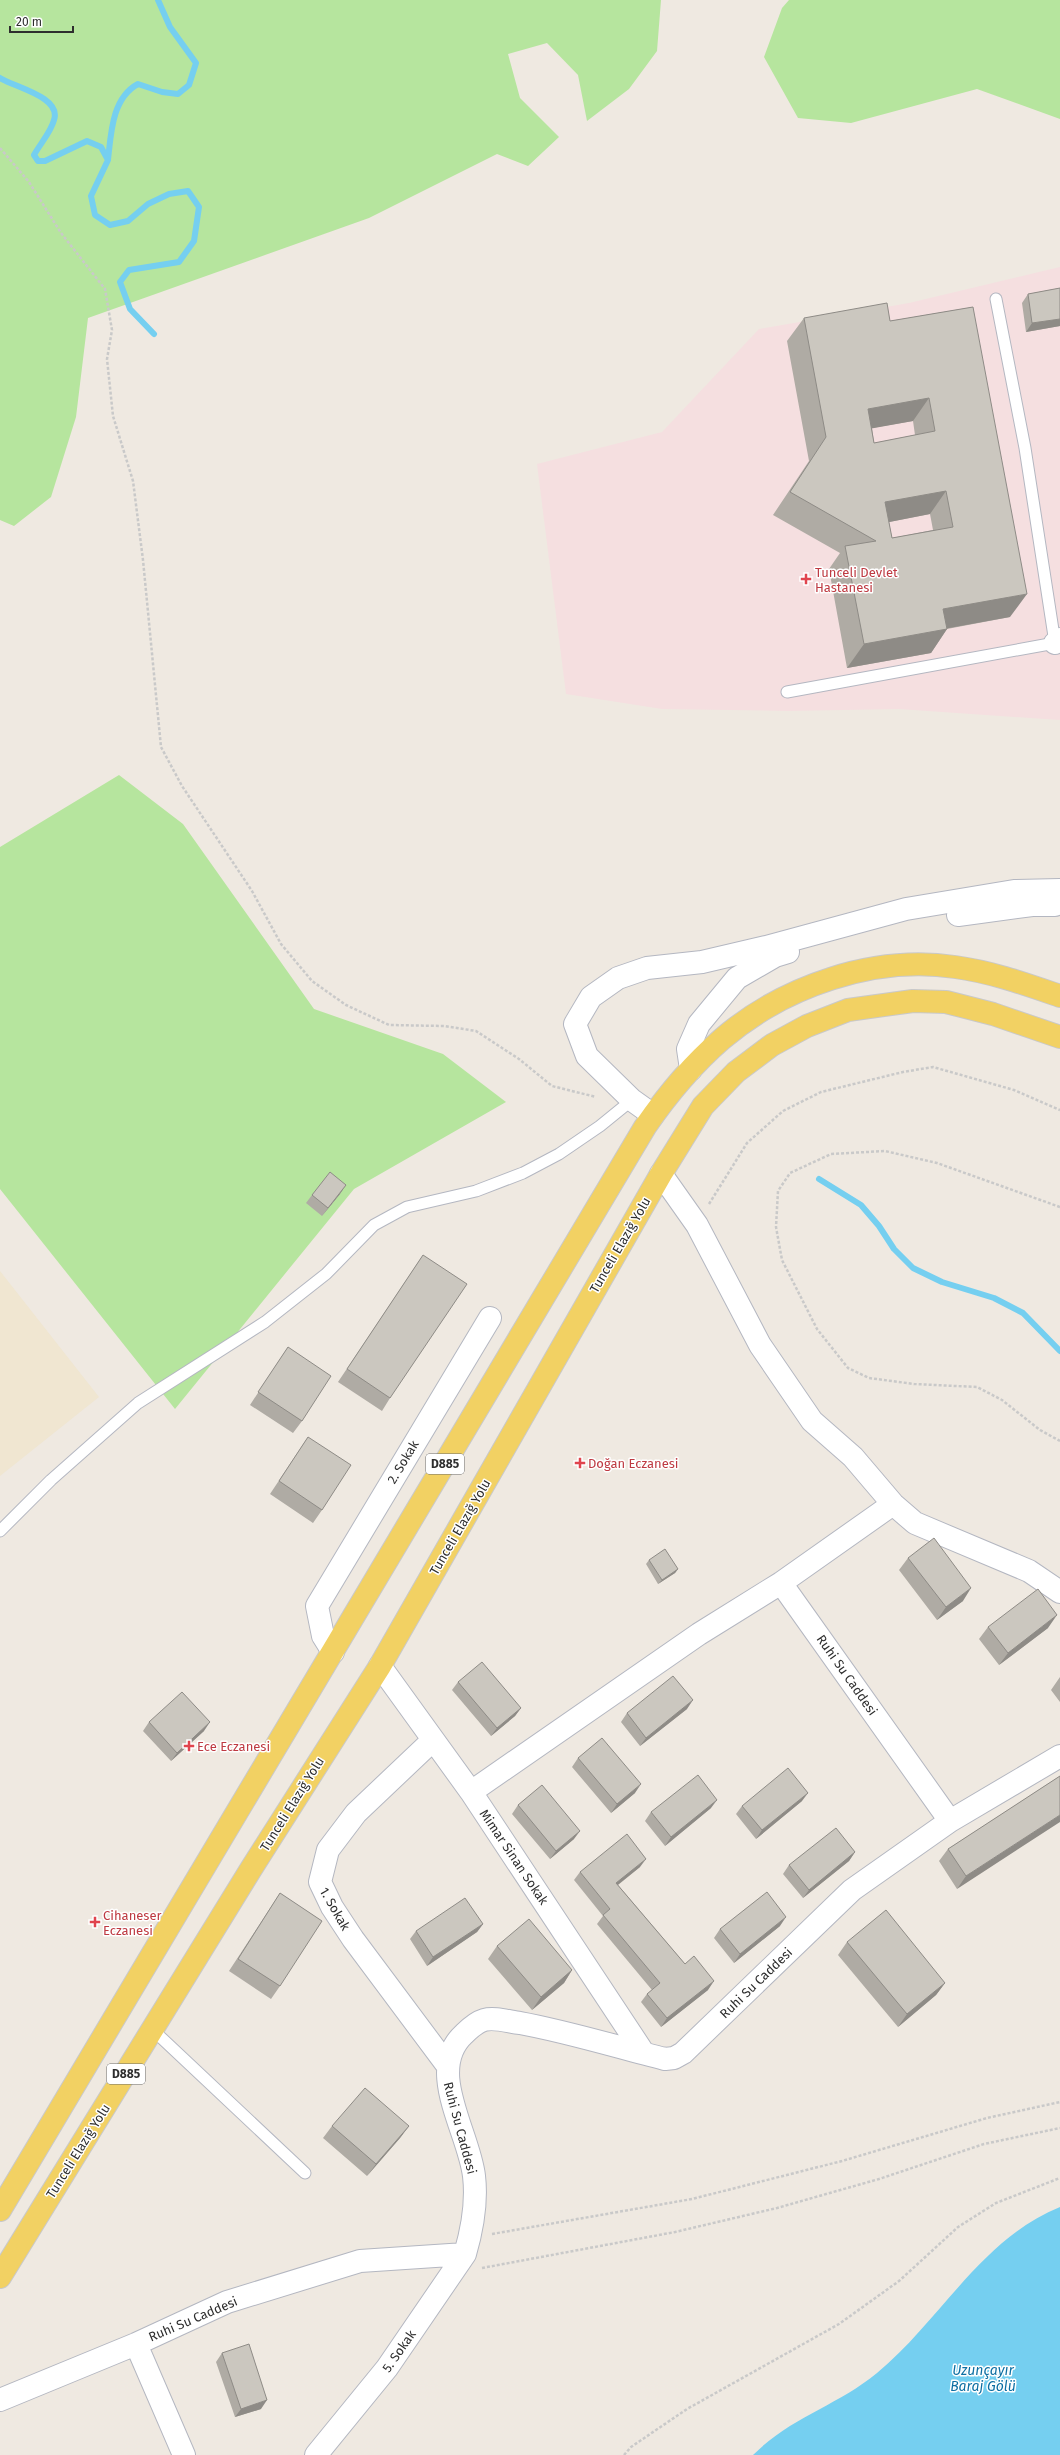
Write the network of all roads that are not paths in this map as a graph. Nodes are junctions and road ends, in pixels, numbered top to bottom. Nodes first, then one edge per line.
1 (996, 299) dead end
2 (1058, 641) edge
3 (788, 692) dead end
4 (1060, 890) edge
5 (1060, 904) edge
6 (1060, 996) edge
7 (1060, 1037) edge
8 (691, 1069) junction
9 (632, 1100) junction
10 (653, 1115) junction
11 (661, 1174) junction
12 (490, 1318) dead end
13 (893, 1504) junction
14 (0, 1531) edge
15 (782, 1583) junction
16 (1060, 1592) edge
17 (333, 1652) junction
18 (380, 1666) junction
19 (433, 1740) junction
20 (1060, 1756) edge
21 (471, 1792) junction
22 (950, 1821) junction
23 (154, 2030) junction
24 (643, 2052) junction
25 (447, 2065) junction
26 (305, 2173) dead end
27 (0, 2210) edge
28 (467, 2246) junction
29 (0, 2277) edge
30 (136, 2344) junction
31 (0, 2400) edge
32 (184, 2455) edge
33 (316, 2455) edge

1 - 2 lane
2 - 3 lane
4 - 9 street
5 - 8 street
6 - 8 main road, D885
7 - 11 main road, Tunceli Elazığ Yolu / D885
8 - 10 main road, D885
9 - 10 street
9 - 14 lane
10 - 17 main road, D885
11 - 13 street
11 - 18 main road, Tunceli Elazığ Yolu / D885
12 - 17 street, 2. Sokak
13 - 15 street
13 - 16 street
15 - 21 street
15 - 22 street, Ruhi Su Caddesi
17 - 27 main road, D885
18 - 19 street, Mimar Sinan Sokak
18 - 23 main road, Tunceli Elazığ Yolu / D885
19 - 21 street, Mimar Sinan Sokak
19 - 25 street, 1. Sokak
20 - 22 street
21 - 24 street, Mimar Sinan Sokak
22 - 24 street, Ruhi Su Caddesi
23 - 26 lane
23 - 29 main road, Tunceli Elazığ Yolu / D885
24 - 25 street, Ruhi Su Caddesi
25 - 28 street, Ruhi Su Caddesi
28 - 30 street, Ruhi Su Caddesi
28 - 33 street, 5. Sokak
30 - 31 street, Ruhi Su Caddesi
30 - 32 street

